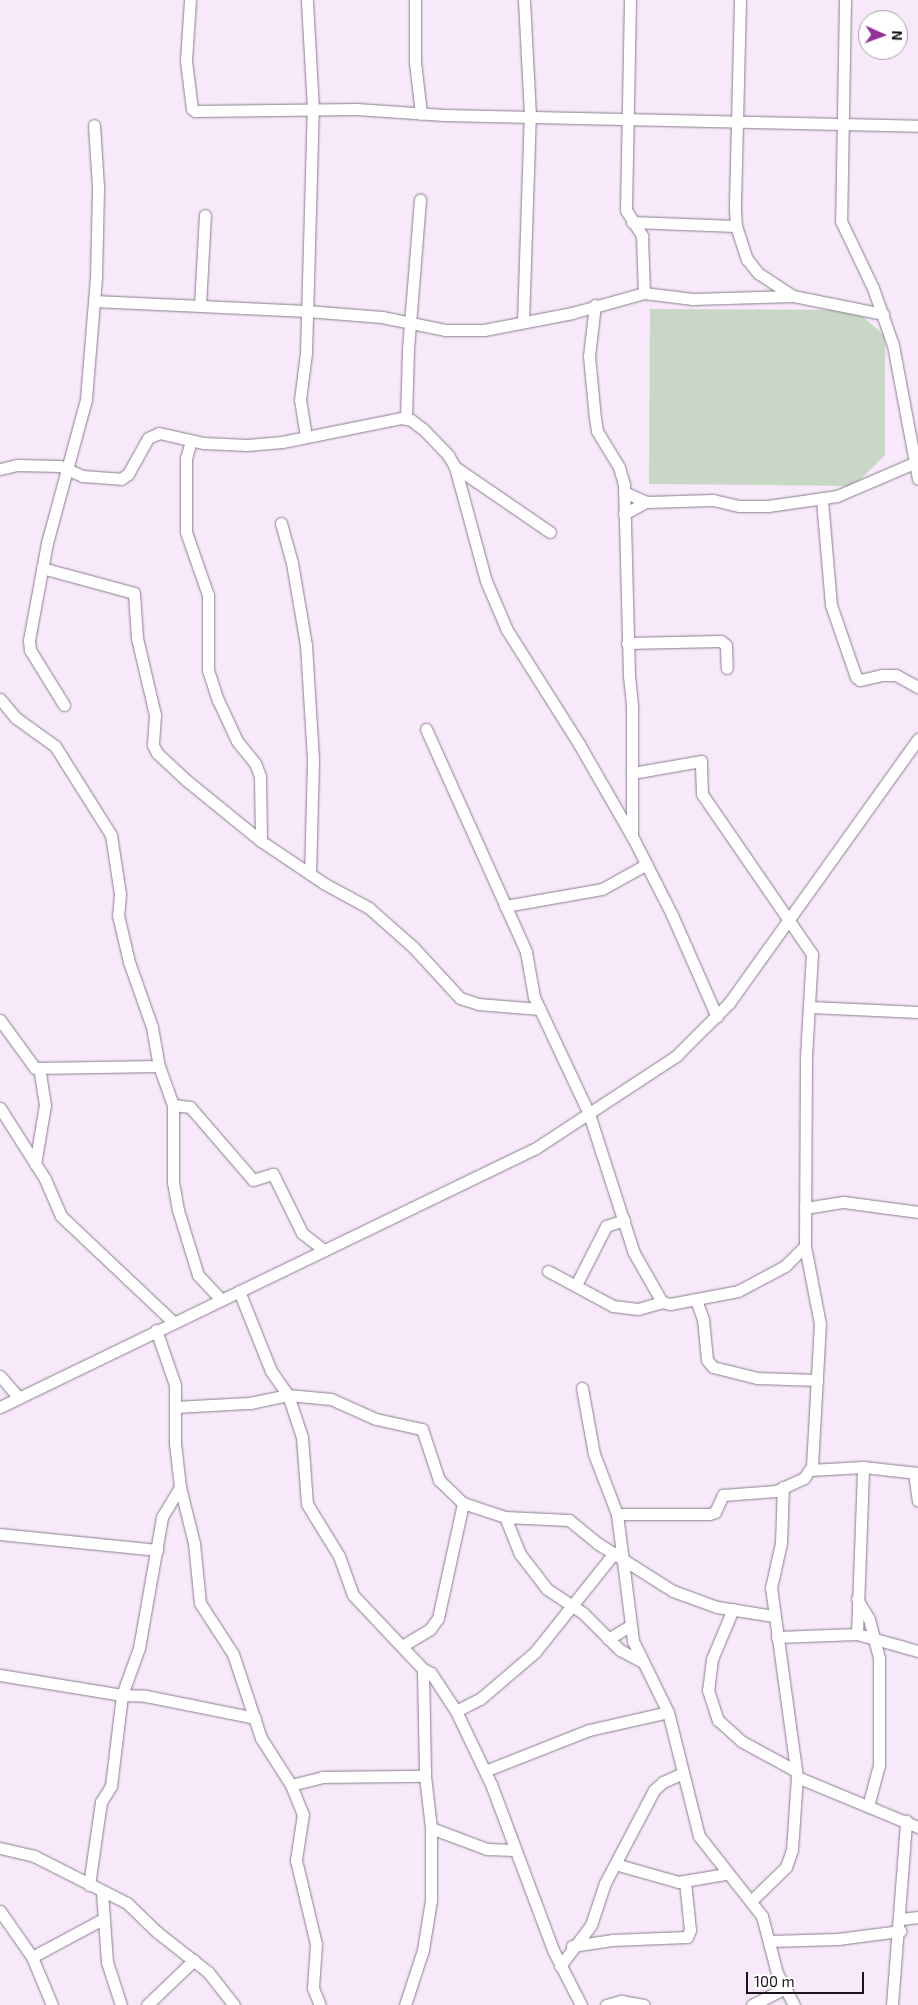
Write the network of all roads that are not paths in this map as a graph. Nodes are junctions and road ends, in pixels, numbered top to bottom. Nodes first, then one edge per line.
1 (190, 0) edge
2 (307, 0) edge
3 (415, 0) edge
4 (524, 0) edge
5 (630, 0) edge
6 (740, 0) edge
7 (845, 0) edge
8 (313, 109) junction
9 (420, 114) junction
10 (530, 115) junction
11 (626, 117) junction
12 (737, 121) junction
13 (841, 124) junction
14 (94, 125) dead end
15 (918, 126) edge
16 (420, 199) dead end
17 (205, 215) dead end
18 (632, 222) junction
19 (736, 226) junction
20 (644, 293) junction
21 (793, 296) junction
22 (94, 301) junction
23 (595, 305) junction
24 (200, 306) junction
25 (307, 311) junction
26 (883, 314) junction
27 (410, 322) junction
28 (522, 322) junction
29 (406, 418) junction
30 (306, 438) junction
31 (191, 441) junction
32 (914, 463) junction
33 (455, 467) junction
34 (67, 468) junction
35 (0, 469) edge
36 (918, 479) edge
37 (624, 492) junction
38 (822, 500) junction
39 (646, 502) junction
40 (624, 514) junction
41 (281, 522) dead end
42 (550, 532) dead end
43 (42, 568) junction
44 (628, 643) junction
45 (727, 668) dead end
46 (918, 687) edge
47 (0, 699) edge
48 (64, 705) dead end
49 (426, 729) dead end
50 (918, 739) edge
51 (632, 773) junction
52 (632, 836) junction
53 (261, 841) junction
54 (647, 864) junction
55 (310, 874) junction
56 (505, 906) junction
57 (789, 919) junction
58 (811, 1007) junction
59 (540, 1009) junction
60 (918, 1012) edge
61 (717, 1017) junction
62 (0, 1020) edge
63 (159, 1066) junction
64 (38, 1069) junction
65 (173, 1105) junction
66 (0, 1108) edge
67 (588, 1114) junction
68 (35, 1164) junction
69 (805, 1208) junction
70 (918, 1212) edge
71 (624, 1220) junction
72 (805, 1246) junction
73 (324, 1250) junction
74 (548, 1271) dead end
75 (576, 1285) junction
76 (239, 1291) junction
77 (221, 1300) junction
78 (696, 1300) junction
79 (662, 1302) junction
80 (173, 1322) junction
81 (156, 1330) junction
82 (0, 1376) edge
83 (817, 1380) junction
84 (582, 1388) dead end
85 (288, 1395) junction
86 (18, 1398) junction
87 (0, 1407) edge
88 (175, 1407) junction
89 (862, 1467) junction
90 (810, 1470) junction
91 (916, 1473) edge
92 (180, 1487) junction
93 (784, 1487) junction
94 (918, 1501) edge
95 (463, 1503) junction
96 (617, 1514) junction
97 (505, 1517) junction
98 (0, 1534) edge
99 (157, 1550) junction
100 (614, 1552) junction
101 (625, 1559) junction
102 (857, 1599) junction
103 (573, 1605) junction
104 (733, 1609) junction
105 (773, 1616) junction
106 (630, 1626) junction
107 (858, 1634) junction
108 (778, 1637) junction
109 (608, 1639) junction
110 (876, 1639) junction
111 (402, 1646) junction
112 (918, 1651) edge
113 (643, 1662) junction
114 (423, 1669) junction
115 (0, 1675) edge
116 (122, 1695) junction
117 (456, 1711) junction
118 (668, 1712) junction
119 (255, 1718) junction
120 (485, 1771) junction
121 (684, 1773) junction
122 (796, 1774) junction
123 (425, 1776) junction
124 (291, 1785) junction
125 (868, 1806) junction
126 (906, 1821) junction
127 (918, 1826) edge
128 (431, 1828) junction
129 (0, 1848) edge
130 (513, 1850) junction
131 (614, 1864) junction
132 (726, 1874) junction
133 (685, 1882) junction
134 (89, 1884) junction
135 (102, 1892) junction
136 (752, 1900) junction
137 (0, 1911) edge
138 (918, 1917) edge
139 (103, 1919) junction
140 (901, 1919) junction
141 (900, 1931) junction
142 (770, 1941) junction
143 (572, 1946) junction
144 (32, 1957) junction
145 (194, 1960) junction
146 (560, 1966) junction
147 (784, 1989) junction
148 (52, 2005) edge
149 (120, 2005) edge
150 (147, 2005) edge
151 (234, 2005) edge
152 (320, 2005) edge
153 (405, 2005) edge
154 (581, 2005) edge
155 (606, 2005) edge
156 (644, 2005) edge
157 (752, 2005) edge
158 (794, 2005) edge
159 (892, 2005) edge

1 - 8 street
2 - 8 street
3 - 9 street
4 - 10 street
5 - 11 street
6 - 12 street
7 - 13 street
8 - 9 street
8 - 25 street
9 - 10 street
10 - 11 street
10 - 28 street
11 - 12 street
11 - 18 street
12 - 13 street
12 - 19 street
13 - 15 street
13 - 26 street
14 - 22 street
16 - 27 street
17 - 24 street
18 - 19 street
18 - 20 street
19 - 21 street
20 - 21 street
20 - 23 street
21 - 26 street
22 - 24 street
22 - 34 street
23 - 28 street
23 - 37 street
24 - 25 street
25 - 27 street
25 - 30 street
26 - 32 street
27 - 28 street
27 - 29 street
29 - 30 street
29 - 33 street
30 - 31 street
31 - 34 street
31 - 53 street
32 - 36 street
32 - 38 street
33 - 42 street
33 - 52 street
34 - 35 street
34 - 43 street
37 - 39 street
37 - 40 street
38 - 39 street
38 - 46 street
39 - 40 street
40 - 44 street
41 - 55 street
43 - 48 street
43 - 53 street
44 - 45 street
44 - 51 street
47 - 63 street
49 - 56 street
50 - 57 street
51 - 52 street
51 - 57 street
52 - 54 street
53 - 55 street
54 - 56 street
54 - 61 street
55 - 59 street
56 - 59 street
57 - 58 street
57 - 61 street
58 - 60 street
58 - 69 street
59 - 67 street
61 - 67 street
62 - 64 street
63 - 64 street
63 - 65 street
64 - 68 street
65 - 73 street
65 - 77 street
66 - 68 street
67 - 71 street
67 - 73 street
68 - 80 street
69 - 70 street
69 - 72 street
71 - 75 street
71 - 79 street
72 - 78 street
72 - 83 street
73 - 76 street
74 - 75 street
75 - 79 street
76 - 77 street
76 - 85 street
77 - 80 street
78 - 79 street
78 - 83 street
80 - 81 street
81 - 86 street
81 - 88 street
82 - 86 street
83 - 90 street
84 - 96 street
85 - 88 street
85 - 95 street
85 - 111 street
86 - 87 street
88 - 92 street
89 - 90 street
89 - 91 street
89 - 102 street
90 - 93 street
91 - 94 street
92 - 99 street
92 - 119 street
93 - 96 street
93 - 105 street
95 - 97 street
95 - 111 street
96 - 101 street
97 - 100 street
97 - 103 street
98 - 99 street
99 - 116 street
100 - 101 street
100 - 103 street
101 - 104 street
101 - 106 street
102 - 107 street
102 - 110 street
103 - 109 street
103 - 117 street
104 - 105 street
104 - 122 street
105 - 108 street
106 - 109 street
106 - 113 street
107 - 108 street
107 - 110 street
108 - 122 street
109 - 113 street
110 - 112 street
110 - 125 street
111 - 114 street
113 - 118 street
114 - 117 street
114 - 123 street
115 - 116 street
116 - 119 street
116 - 134 street
117 - 120 street
118 - 120 street
118 - 121 street
119 - 124 street
120 - 130 street
121 - 131 street
121 - 132 street
122 - 125 street
122 - 136 street
123 - 124 street
123 - 128 street
124 - 152 street
125 - 126 street
126 - 127 street
126 - 140 street
128 - 130 street
128 - 153 street
129 - 134 street
130 - 146 street
131 - 133 street
131 - 143 street
132 - 133 street
132 - 136 street
133 - 143 street
134 - 135 street
135 - 139 street
135 - 145 street
136 - 142 street
137 - 144 street
138 - 140 street
139 - 144 street
139 - 149 street
140 - 141 street
141 - 142 street
141 - 159 street
142 - 147 street
143 - 146 street
144 - 148 street
145 - 150 street
145 - 151 street
146 - 154 street
147 - 157 street
147 - 158 street
155 - 156 street

